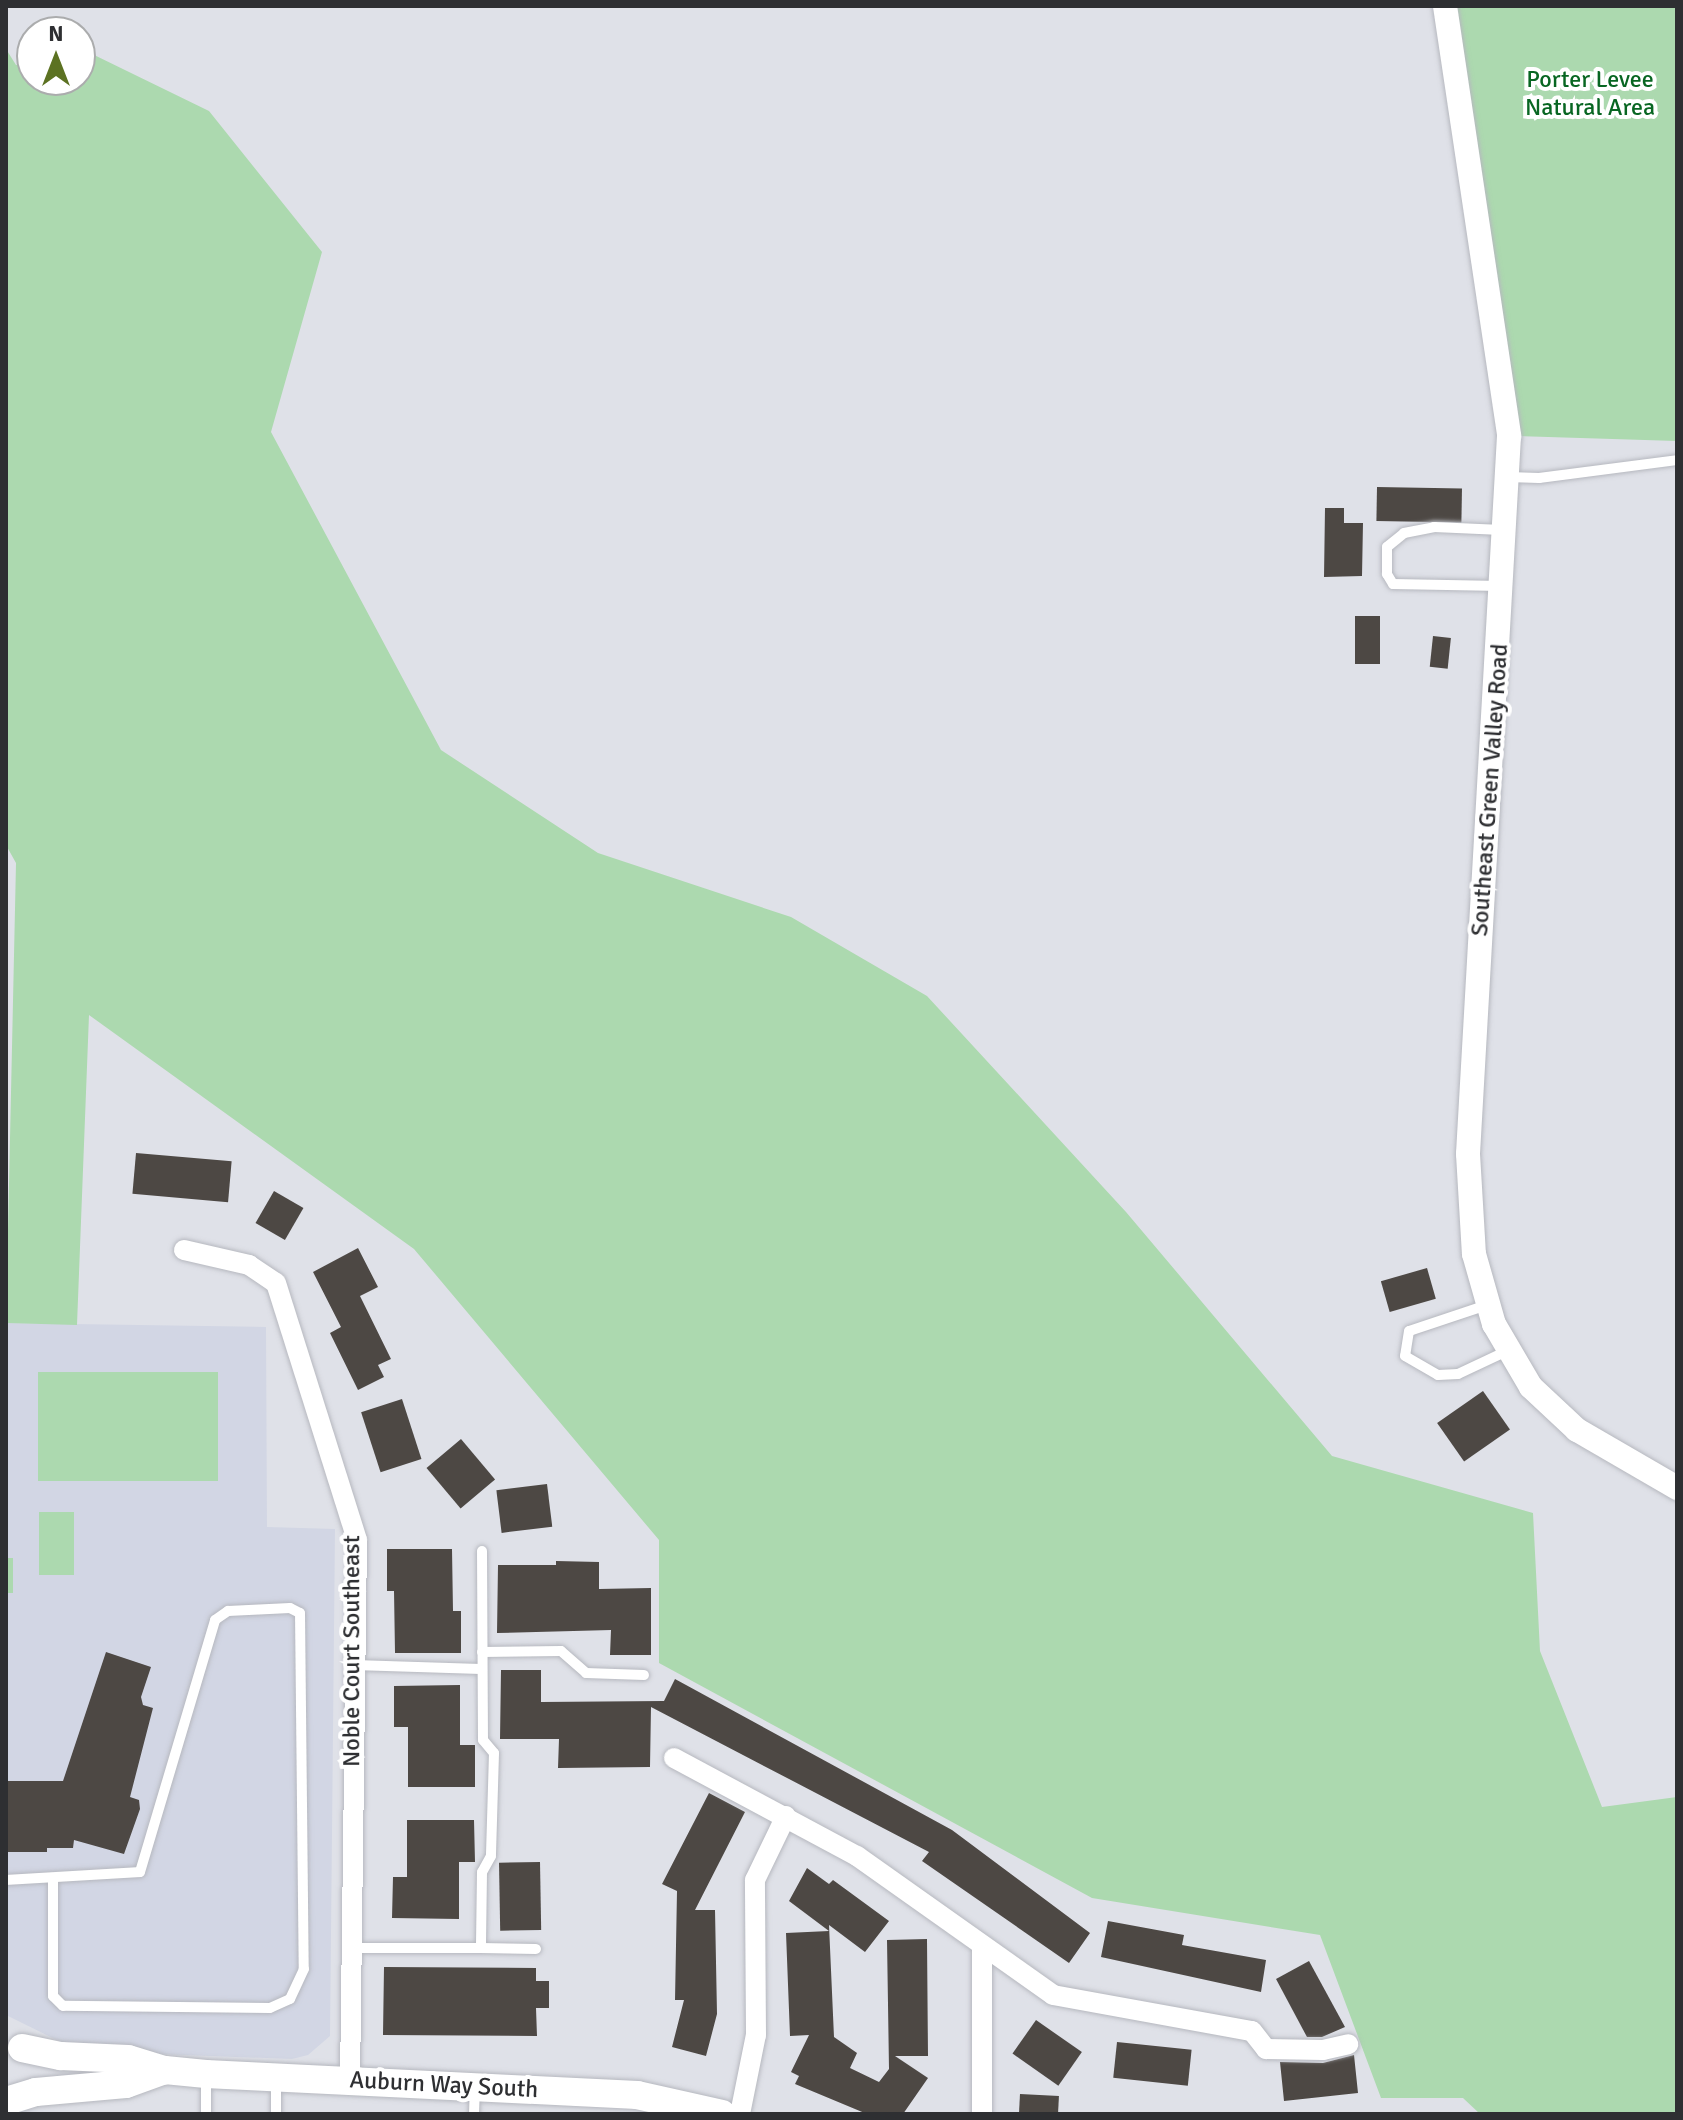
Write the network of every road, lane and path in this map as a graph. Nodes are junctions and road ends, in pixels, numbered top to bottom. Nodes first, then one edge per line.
1 (1445, 6) edge
2 (1677, 460) edge
3 (1508, 477) junction
4 (1506, 531) junction
5 (1503, 586) junction
6 (184, 1250) dead end
7 (1487, 1305) junction
8 (1507, 1351) junction
9 (1677, 1488) edge
10 (482, 1551) dead end
11 (482, 1652) junction
12 (354, 1665) junction
13 (481, 1669) junction
14 (644, 1675) dead end
15 (674, 1758) dead end
16 (786, 1816) junction
17 (53, 1879) junction
18 (6, 1880) edge
19 (982, 1945) junction
20 (349, 1948) junction
21 (481, 1948) junction
22 (536, 1949) dead end
23 (14, 2040) edge
24 (1348, 2044) dead end
25 (165, 2070) junction
26 (206, 2074) junction
27 (276, 2078) junction
28 (350, 2081) junction
29 (474, 2101) edge
30 (9, 2102) edge
31 (637, 2104) edge
32 (206, 2114) edge
33 (276, 2114) edge
34 (722, 2114) edge
35 (740, 2114) edge
36 (982, 2114) edge

1 - 3 street, Southeast Green Valley Road
2 - 3 lane
3 - 4 street, Southeast Green Valley Road
4 - 5 street, Southeast Green Valley Road
4 - 5 lane
5 - 7 street, Southeast Green Valley Road
6 - 12 street, Noble Court Southeast
7 - 8 street, Southeast Green Valley Road
7 - 8 lane
8 - 9 street, Southeast Green Valley Road
10 - 11 lane
11 - 13 lane
11 - 14 lane
12 - 13 lane
12 - 20 street, Noble Court Southeast
13 - 21 lane
15 - 16 street
16 - 19 street
16 - 35 street
17 - 17 lane
17 - 18 lane
19 - 24 street
19 - 36 street
20 - 21 lane
20 - 28 street, Noble Court Southeast
21 - 22 lane
23 - 25 main road, Auburn Way South
23 - 30 main road, Auburn Way South
25 - 26 main road, Auburn Way South
25 - 30 main road, Auburn Way South
26 - 27 main road, Auburn Way South
26 - 32 lane
27 - 28 main road, Auburn Way South
27 - 33 lane
28 - 29 main road, Auburn Way South
29 - 31 main road, Auburn Way South
31 - 34 main road, Auburn Way South

